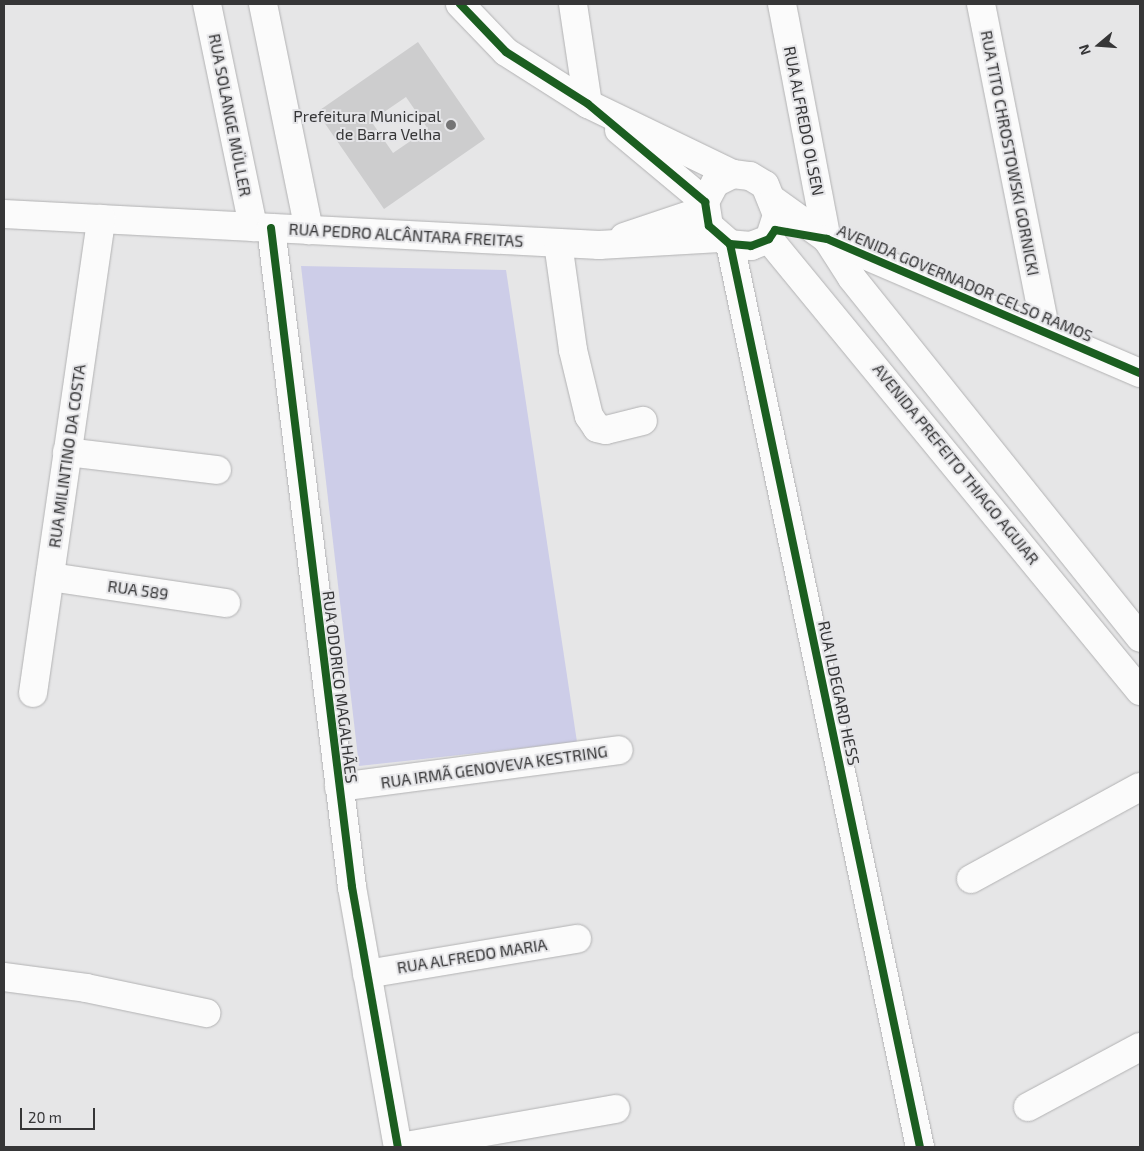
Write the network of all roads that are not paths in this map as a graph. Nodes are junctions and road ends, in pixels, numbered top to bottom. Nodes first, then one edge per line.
1 (207, 4) edge
2 (263, 4) edge
3 (460, 4) edge
4 (573, 4) edge
5 (782, 4) edge
6 (981, 4) edge
7 (588, 104) junction
8 (734, 174) junction
9 (773, 200) junction
10 (704, 206) junction
11 (4, 214) edge
12 (101, 219) junction
13 (262, 227) junction
14 (310, 230) junction
15 (772, 235) junction
16 (827, 239) junction
17 (725, 241) junction
18 (558, 243) junction
19 (599, 245) junction
20 (1046, 332) junction
21 (1140, 373) edge
22 (643, 420) dead end
23 (67, 452) junction
24 (218, 470) dead end
25 (50, 577) junction
26 (226, 603) dead end
27 (1140, 638) edge
28 (1140, 691) edge
29 (34, 693) dead end
30 (619, 750) dead end
31 (339, 787) junction
32 (1140, 787) edge
33 (972, 879) dead end
34 (577, 939) dead end
35 (367, 974) junction
36 (4, 977) edge
37 (206, 1013) dead end
38 (1140, 1046) edge
39 (1028, 1107) dead end
40 (616, 1108) dead end
41 (399, 1147) edge
42 (920, 1147) edge

1 - 13 street, RUA SOLANGE MÜLLER
2 - 14 street
3 - 7 street
4 - 7 street
5 - 16 street, RUA ALFREDO OLSEN
6 - 20 street, RUA TITO CHROSTOWSKI GORNICKI
7 - 8 street
7 - 10 street
8 - 9 street
8 - 10 street
9 - 15 street
9 - 16 street, AVENIDA GOVERNADOR CELSO RAMOS
10 - 17 street
10 - 19 street, RUA PEDRO ALCÂNTARA FREITAS
11 - 12 street, RUA PEDRO ALCÂNTARA FREITAS
12 - 13 street, RUA PEDRO ALCÂNTARA FREITAS
12 - 23 street, RUA MILINTINO DA COSTA
13 - 14 street, RUA PEDRO ALCÂNTARA FREITAS
13 - 31 street, RUA ODORICO MAGALHÃES
14 - 18 street, RUA PEDRO ALCÂNTARA FREITAS
15 - 16 street, AVENIDA GOVERNADOR CELSO RAMOS
15 - 17 street
15 - 28 street, AVENIDA PREFEITO THIAGO AGUIAR
16 - 20 street, AVENIDA GOVERNADOR CELSO RAMOS
16 - 27 street
17 - 19 street, RUA PEDRO ALCÂNTARA FREITAS
17 - 42 street, RUA ILDEGARD HESS
18 - 19 street, RUA PEDRO ALCÂNTARA FREITAS
18 - 22 street
20 - 21 street, AVENIDA GOVERNADOR CELSO RAMOS
23 - 24 street
23 - 25 street, RUA MILINTINO DA COSTA
25 - 26 street, RUA 589
25 - 29 street, RUA MILINTINO DA COSTA
30 - 31 street, RUA IRMÃ GENOVEVA KESTRING
31 - 35 street, RUA ODORICO MAGALHÃES
32 - 33 street
34 - 35 street, RUA ALFREDO MARIA
35 - 41 street, RUA ODORICO MAGALHÃES
36 - 37 street
38 - 39 street
40 - 41 street

